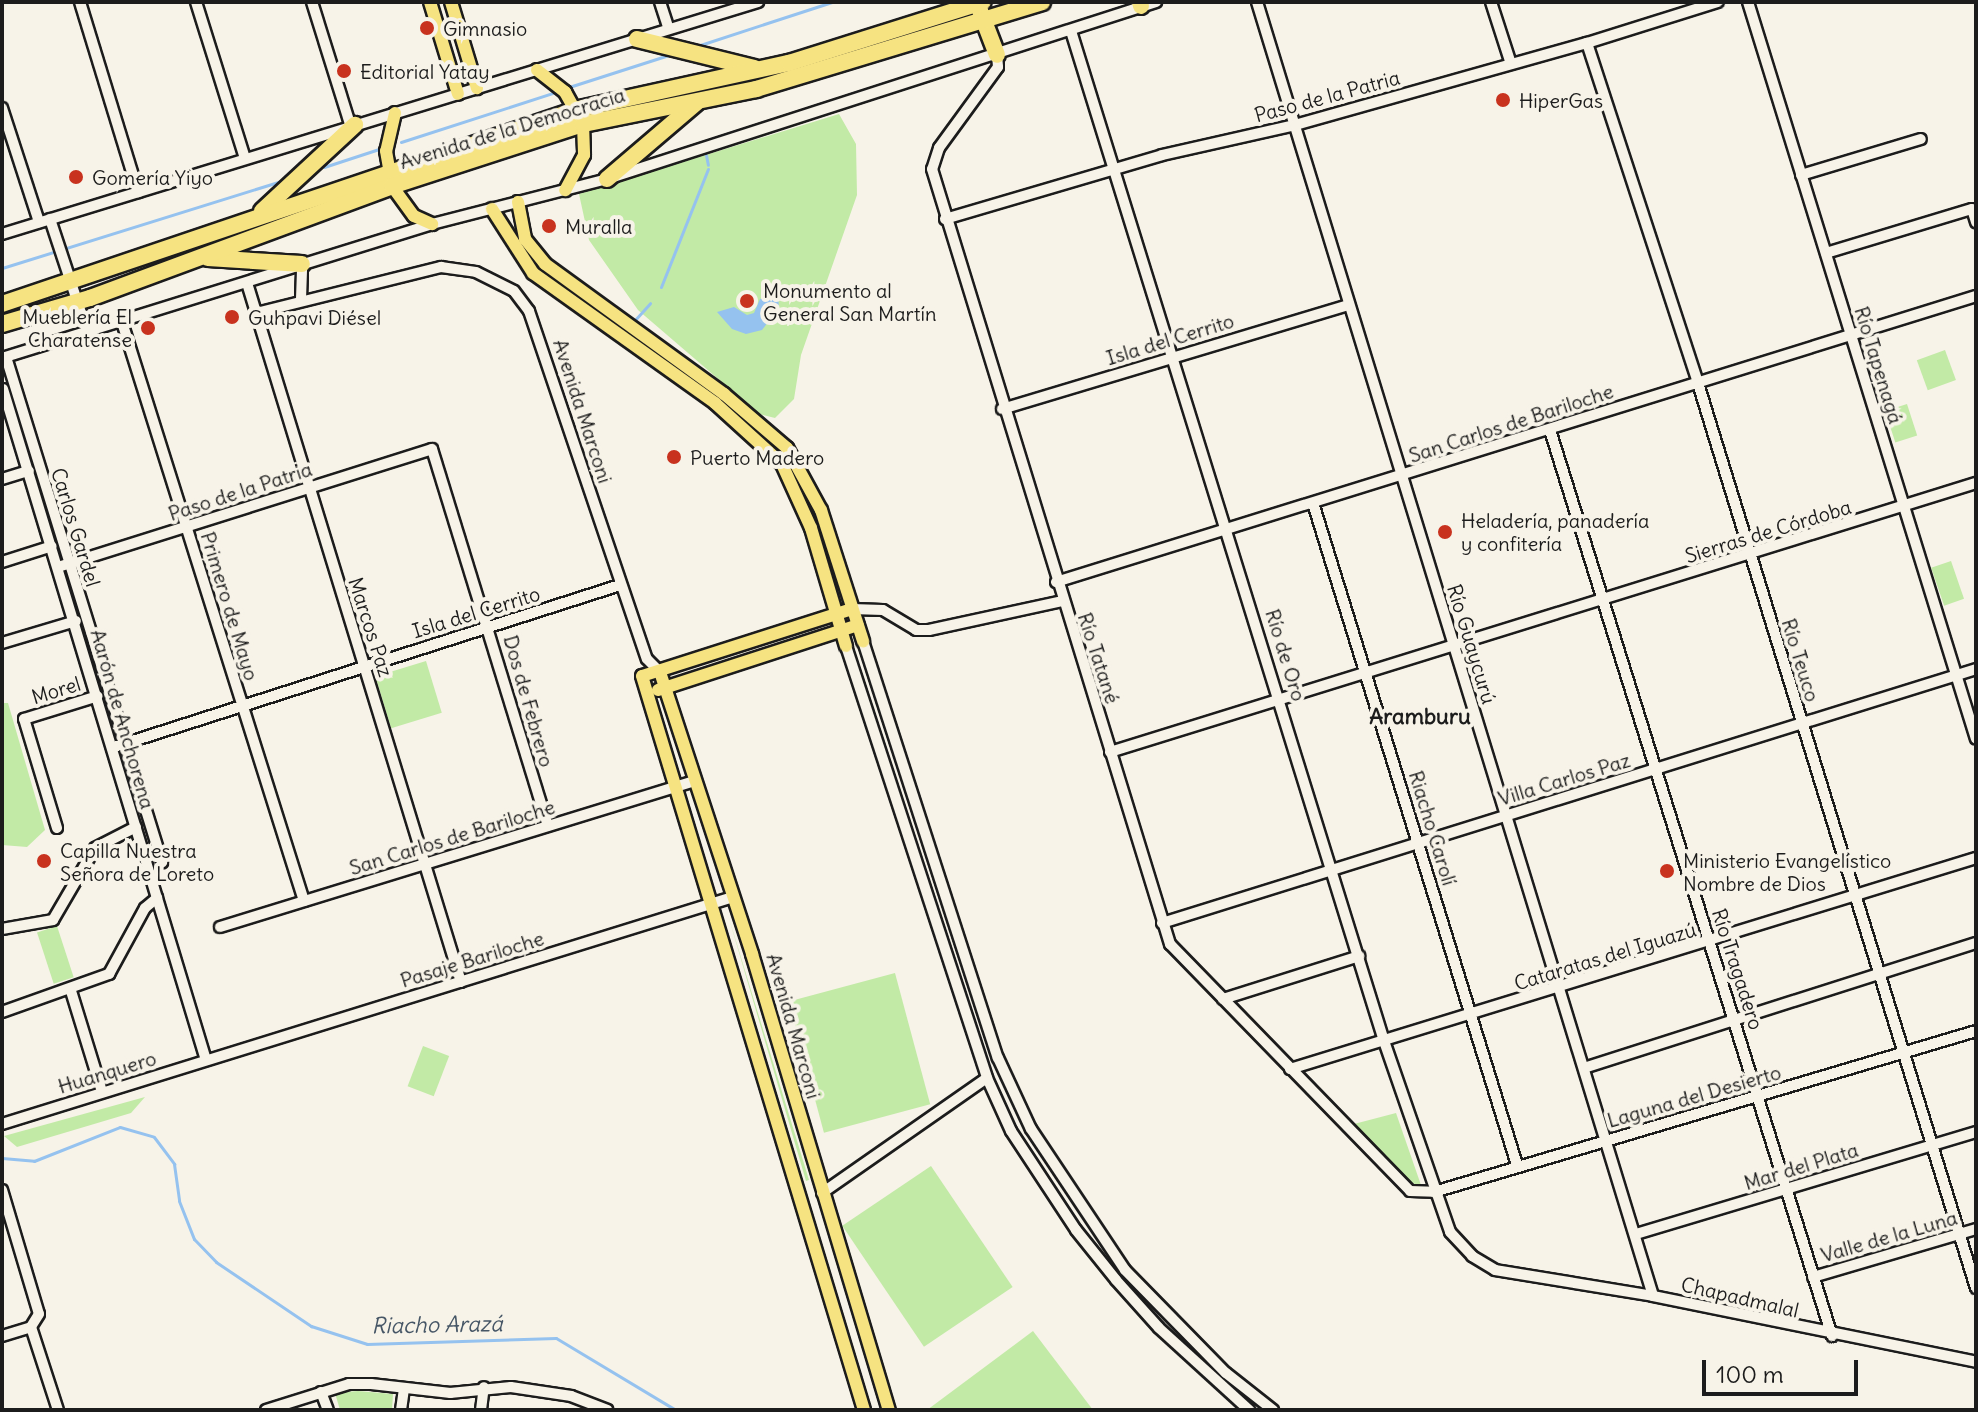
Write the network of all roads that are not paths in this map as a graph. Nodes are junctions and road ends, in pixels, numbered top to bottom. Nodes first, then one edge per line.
1 (80, 2) edge
2 (196, 2) edge
3 (312, 2) edge
4 (430, 2) edge
5 (451, 2) edge
6 (660, 2) edge
7 (758, 2) edge
8 (1042, 2) edge
9 (1257, 2) edge
10 (1491, 2) edge
11 (1718, 2) edge
12 (1748, 2) edge
13 (1146, 3) edge
14 (980, 6) edge
15 (669, 29) junction
16 (1071, 31) junction
17 (637, 39) junction
18 (1587, 43) junction
19 (997, 55) junction
20 (1511, 64) junction
21 (537, 70) junction
22 (759, 70) junction
23 (477, 88) junction
24 (458, 94) junction
25 (697, 101) junction
26 (2, 108) edge
27 (395, 113) junction
28 (581, 117) junction
29 (1295, 125) junction
30 (353, 126) junction
31 (1921, 139) dead end
32 (245, 158) junction
33 (1116, 170) junction
34 (1801, 175) junction
35 (390, 178) junction
36 (607, 179) junction
37 (565, 190) junction
38 (138, 192) junction
39 (518, 202) junction
40 (492, 209) junction
41 (252, 219) junction
42 (945, 219) junction
43 (44, 220) junction
44 (1976, 222) edge
45 (432, 224) junction
46 (2, 234) edge
47 (1826, 253) junction
48 (202, 257) junction
49 (302, 264) junction
50 (71, 283) junction
51 (247, 283) junction
52 (1976, 296) edge
53 (301, 299) junction
54 (78, 302) junction
55 (2, 304) edge
56 (1348, 305) junction
57 (256, 313) junction
58 (122, 322) junction
59 (2, 324) edge
60 (87, 331) junction
61 (1850, 332) junction
62 (4, 357) edge
63 (1173, 357) junction
64 (1697, 380) junction
65 (6, 388) edge
66 (1002, 409) junction
67 (1550, 430) junction
68 (432, 449) joint
69 (29, 471) junction
70 (1402, 477) junction
71 (2, 479) edge
72 (1976, 483) edge
73 (310, 487) junction
74 (1313, 503) junction
75 (1904, 507) junction
76 (187, 526) junction
77 (1227, 527) junction
78 (52, 546) junction
79 (1750, 555) junction
80 (2, 562) edge
81 (64, 566) junction
82 (1056, 582) junction
83 (620, 585) junction
84 (1603, 598) junction
85 (1062, 601) junction
86 (852, 609) junction
87 (836, 615) junction
88 (76, 621) junction
89 (858, 625) junction
90 (489, 627) junction
91 (841, 630) junction
92 (863, 641) joint
93 (2, 643) edge
94 (1453, 645) junction
95 (846, 646) joint
96 (647, 659) junction
97 (361, 666) junction
98 (1976, 669) edge
99 (660, 672) junction
100 (1366, 673) junction
101 (642, 676) junction
102 (1956, 676) junction
103 (665, 688) junction
104 (648, 693) junction
105 (98, 696) junction
106 (1280, 698) junction
107 (242, 705) junction
108 (1802, 727) junction
109 (1976, 739) edge
110 (120, 746) junction
111 (1110, 752) junction
112 (1655, 769) junction
113 (695, 781) junction
114 (677, 787) junction
115 (1508, 816) junction
116 (548, 826) junction
117 (136, 827) junction
118 (57, 828) dead end
119 (1419, 844) junction
120 (1976, 858) edge
121 (162, 862) dead end
122 (422, 865) junction
123 (1334, 871) junction
124 (1854, 895) junction
125 (733, 897) junction
126 (157, 898) junction
127 (304, 901) junction
128 (714, 903) junction
129 (1162, 923) junction
130 (220, 927) dead end
131 (2, 929) edge
132 (1711, 942) junction
133 (1976, 943) edge
134 (1359, 956) junction
135 (1879, 974) junction
136 (461, 982) junction
137 (1563, 989) junction
138 (71, 991) junction
139 (1223, 999) junction
140 (2, 1012) edge
141 (1474, 1015) junction
142 (1734, 1019) junction
143 (1976, 1031) edge
144 (1384, 1041) junction
145 (1905, 1054) junction
146 (222, 1055) joint
147 (206, 1060) junction
148 (1587, 1067) junction
149 (1290, 1069) junction
150 (987, 1078) junction
151 (102, 1092) junction
152 (1759, 1097) junction
153 (2, 1124) edge
154 (1976, 1132) edge
155 (1607, 1141) junction
156 (1933, 1145) junction
157 (1517, 1165) junction
158 (2, 1190) edge
159 (1786, 1190) junction
160 (1434, 1192) junction
161 (822, 1193) junction
162 (1422, 1196) joint
163 (802, 1200) junction
164 (1976, 1229) edge
165 (1636, 1234) junction
166 (1959, 1234) junction
167 (1495, 1270) joint
168 (1813, 1277) junction
169 (1976, 1288) edge
170 (1653, 1296) junction
171 (31, 1327) junction
172 (2, 1336) edge
173 (1832, 1336) junction
174 (1976, 1362) edge
175 (484, 1387) junction
176 (404, 1389) junction
177 (321, 1392) junction
178 (571, 1396) junction
179 (58, 1410) edge
180 (266, 1410) edge
181 (328, 1410) edge
182 (401, 1410) edge
183 (481, 1410) edge
184 (569, 1410) edge
185 (607, 1410) edge
186 (864, 1410) edge
187 (889, 1410) edge
188 (1249, 1410) edge
189 (1273, 1410) edge

1 - 38 street
2 - 32 street
3 - 30 street
4 - 24 main road
5 - 23 main road
6 - 15 street
7 - 15 street
8 - 14 highway, Avenida de la Democracia
9 - 29 street, Río Guaycurú
10 - 20 street
11 - 18 street, Paso de la Patria
12 - 34 street, Río Tapenagá
13 - 16 street
14 - 19 highway
14 - 22 highway, Avenida de la Democracia
14 - 25 highway, Avenida de la Democracia
15 - 17 street
16 - 19 street
16 - 33 street, Río de Oro
17 - 21 street
17 - 22 highway
18 - 20 street, Paso de la Patria
18 - 64 street, Río Teuco
19 - 36 street
19 - 42 street, Río Tatané
20 - 29 street, Paso de la Patria
21 - 23 street
21 - 28 main road
22 - 28 highway, Avenida de la Democracia
23 - 24 street
24 - 27 street
25 - 28 highway, Avenida de la Democracia
25 - 36 highway
26 - 43 street
27 - 30 street
27 - 35 main road
28 - 35 highway, Avenida de la Democracia
28 - 37 main road
29 - 33 street, Paso de la Patria
29 - 56 street, Río Guaycurú
30 - 32 street
30 - 41 highway
31 - 34 street
32 - 38 street
33 - 42 street, Paso de la Patria
33 - 63 street, Río de Oro
34 - 47 street, Río Tapenagá
35 - 41 highway, Avenida de la Democracia
35 - 45 main road
35 - 48 highway, Avenida de la Democracia
36 - 37 street
37 - 39 street
38 - 43 street
39 - 40 street
39 - 86 main road
40 - 45 street
40 - 87 main road
41 - 50 highway, Avenida de la Democracia
42 - 66 street, Río Tatané
43 - 46 street
43 - 50 street
44 - 47 street
45 - 49 street
47 - 61 street, Río Tapenagá
48 - 49 highway
48 - 54 highway, Avenida de la Democracia
49 - 51 street
49 - 53 street
50 - 54 street
50 - 55 highway, Avenida de la Democracia
51 - 57 street, Marcos Paz
51 - 58 street
52 - 61 street, San Carlos de Bariloche
53 - 57 street
53 - 83 street, Avenida Marconi
54 - 59 highway, Avenida de la Democracia
54 - 60 street
56 - 63 street, Isla del Cerrito
56 - 70 street, Río Guaycurú
57 - 73 street, Marcos Paz
58 - 60 street
58 - 76 street, Primero de Mayo
60 - 62 street
61 - 64 street, San Carlos de Bariloche
61 - 75 street, Río Tapenagá
62 - 65 street
63 - 66 street, Isla del Cerrito
63 - 77 street, Río de Oro
64 - 67 street, San Carlos de Bariloche
64 - 79 street, Río Teuco
65 - 69 street, Aarón de Anchorena
65 - 81 street, Carlos Gardel
66 - 82 street, Río Tatané
67 - 70 street, San Carlos de Bariloche
67 - 84 street, Río Tragadero
68 - 73 street, Paso de la Patria
68 - 90 street, Dos de Febrero
69 - 71 street
69 - 78 street, Aarón de Anchorena
70 - 74 street, San Carlos de Bariloche
70 - 94 street, Río Guaycurú
72 - 75 street, Sierras de Córdoba
73 - 76 street, Paso de la Patria
73 - 97 street, Marcos Paz
74 - 77 street, San Carlos de Bariloche
74 - 100 street, Riacho Carolí
75 - 79 street, Sierras de Córdoba
75 - 102 street, Río Tapenagá
76 - 81 street, Paso de la Patria
76 - 107 street, Primero de Mayo
77 - 82 street, San Carlos de Bariloche
77 - 106 street, Río de Oro
78 - 80 street
78 - 81 street, Aarón de Anchorena
79 - 84 street, Sierras de Córdoba
79 - 108 street, Río Teuco
81 - 88 street, Aarón de Anchorena
81 - 110 street, Carlos Gardel
82 - 85 street, Río Tatané
83 - 90 street, Isla del Cerrito
83 - 96 street, Avenida Marconi
84 - 94 street, Sierras de Córdoba
84 - 112 street, Río Tragadero
85 - 86 street
85 - 111 street, Río Tatané
86 - 87 main road
86 - 89 main road
87 - 91 main road
87 - 99 main road
88 - 93 street
88 - 105 street, Aarón de Anchorena
89 - 91 main road
89 - 92 main road
90 - 97 street, Isla del Cerrito
90 - 116 street, Dos de Febrero
91 - 95 main road
91 - 103 main road
92 - 189 street
94 - 100 street, Sierras de Córdoba
94 - 115 street, Río Guaycurú
95 - 150 street
96 - 99 street, Avenida Marconi
96 - 101 street
97 - 107 street, Isla del Cerrito
97 - 122 street, Marcos Paz
98 - 102 street, Villa Carlos Paz
99 - 101 main road
99 - 103 main road, Avenida Marconi
100 - 106 street, Sierras de Córdoba
100 - 119 street, Riacho Carolí
101 - 104 main road, Avenida Marconi
102 - 108 street, Villa Carlos Paz
102 - 109 street, Río Tapenagá
103 - 104 main road
103 - 113 main road, Avenida Marconi
104 - 114 main road, Avenida Marconi
105 - 110 street, Aarón de Anchorena
105 - 118 street, Morel
106 - 111 street, Sierras de Córdoba
106 - 123 street, Río de Oro
107 - 110 street, Isla del Cerrito
107 - 127 street, Primero de Mayo
108 - 112 street, Villa Carlos Paz
108 - 124 street, Río Teuco
110 - 117 street, Aarón de Anchorena
110 - 121 street, Carlos Gardel
111 - 129 street, Río Tatané
112 - 115 street, Villa Carlos Paz
112 - 132 street, Río Tragadero
113 - 114 street, San Carlos de Bariloche
113 - 125 main road, Avenida Marconi
114 - 116 street, San Carlos de Bariloche
114 - 128 main road, Avenida Marconi
115 - 119 street, Villa Carlos Paz
115 - 137 street, Río Guaycurú
116 - 122 street, San Carlos de Bariloche
117 - 126 street, Aarón de Anchorena
117 - 131 street
119 - 123 street, Villa Carlos Paz
119 - 141 street, Riacho Carolí
120 - 124 street, Cataratas del Iguazú
122 - 127 street, San Carlos de Bariloche
122 - 136 street, Marcos Paz
123 - 129 street, Villa Carlos Paz
123 - 134 street, Río de Oro
124 - 132 street, Cataratas del Iguazú
124 - 135 street, Río Teuco
125 - 128 street, Pasaje Bariloche
125 - 161 main road, Avenida Marconi
126 - 138 street
126 - 147 street, Aarón de Anchorena
127 - 130 street, San Carlos de Bariloche
128 - 136 street, Pasaje Bariloche
128 - 163 main road, Avenida Marconi
129 - 139 street, Río Tatané
132 - 137 street, Cataratas del Iguazú
132 - 142 street, Río Tragadero
133 - 135 street
134 - 139 street
134 - 144 street, Río de Oro
135 - 142 street
135 - 145 street, Río Teuco
136 - 146 street, Pasaje Bariloche
137 - 141 street, Cataratas del Iguazú
137 - 148 street, Río Guaycurú
138 - 140 street
138 - 151 street
139 - 149 street, Río Tatané
141 - 144 street, Cataratas del Iguazú
141 - 157 street, Riacho Carolí
142 - 148 street
142 - 152 street, Río Tragadero
143 - 145 street, Laguna del Desierto
144 - 149 street, Cataratas del Iguazú
144 - 160 street, Río de Oro
145 - 152 street, Laguna del Desierto
145 - 156 street, Río Teuco
146 - 147 street, Huanquero
147 - 151 street, Huanquero
148 - 155 street, Río Guaycurú
149 - 162 street, Río Tatané
150 - 161 street
150 - 188 street
151 - 153 street, Huanquero
152 - 155 street, Laguna del Desierto
152 - 159 street, Río Tragadero
154 - 156 street, Mar del Plata
155 - 157 street, Laguna del Desierto
155 - 165 street, Río Guaycurú
156 - 159 street, Mar del Plata
156 - 166 street, Río Teuco
157 - 160 street, Laguna del Desierto
158 - 171 street
159 - 165 street, Mar del Plata
159 - 168 street, Río Tragadero
160 - 162 street, Laguna del Desierto
160 - 167 street, Río de Oro
161 - 163 main road
161 - 187 main road, Avenida Marconi
163 - 186 main road, Avenida Marconi
164 - 166 street, Valle de la Luna
165 - 170 street, Río Guaycurú
166 - 168 street, Valle de la Luna
166 - 169 street, Río Teuco
167 - 170 street, Chapadmalal
168 - 173 street, Río Tragadero
170 - 173 street, Chapadmalal
171 - 172 street
171 - 179 street
173 - 174 street, Chapadmalal
175 - 176 street
175 - 178 street
175 - 183 street
176 - 177 street
176 - 182 street
177 - 180 street
177 - 181 street
178 - 184 street
178 - 185 street

